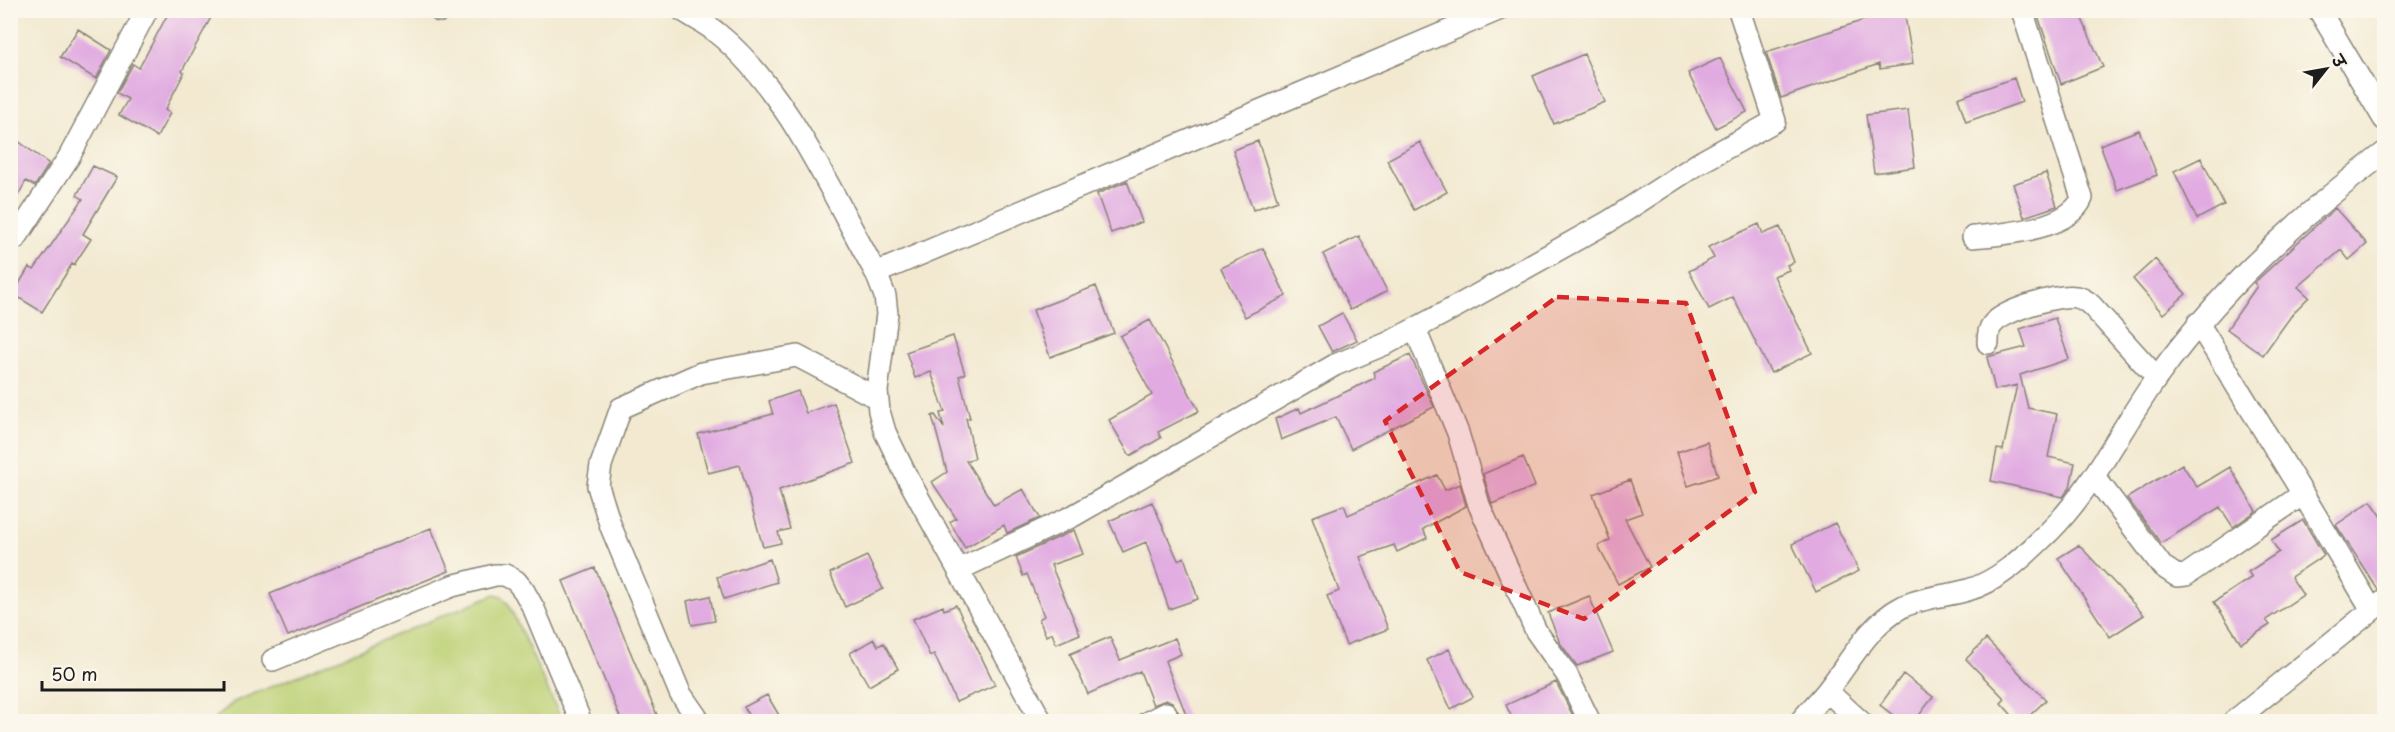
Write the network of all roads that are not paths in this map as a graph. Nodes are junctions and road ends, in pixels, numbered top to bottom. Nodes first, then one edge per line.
1 (147, 10) edge
2 (682, 10) edge
3 (1498, 10) edge
4 (1739, 10) edge
5 (2022, 10) edge
6 (2319, 10) edge
7 (2385, 119) edge
8 (2385, 153) edge
9 (1973, 237) dead end
10 (16, 238) dead end
11 (876, 273) junction
12 (2198, 323) junction
13 (1414, 329) junction
14 (1988, 343) dead end
15 (2157, 378) junction
16 (877, 398) junction
17 (2094, 476) junction
18 (2303, 494) junction
19 (960, 569) junction
20 (2378, 606) edge
21 (273, 660) dead end
22 (1827, 691) junction
23 (581, 722) edge
24 (700, 722) edge
25 (1042, 722) edge
26 (1590, 722) edge
27 (1800, 722) edge
28 (1861, 722) edge
29 (2233, 722) edge

1 - 10 street
2 - 11 street
3 - 11 street
4 - 13 street
5 - 9 street
6 - 7 street
8 - 12 street
11 - 16 street
12 - 15 street
12 - 18 street
13 - 19 street
13 - 26 street
14 - 15 street
15 - 17 street
16 - 19 street
16 - 24 street
17 - 18 street
17 - 22 street
18 - 20 street
19 - 25 street
20 - 29 street
21 - 23 street
22 - 27 street
22 - 28 street

